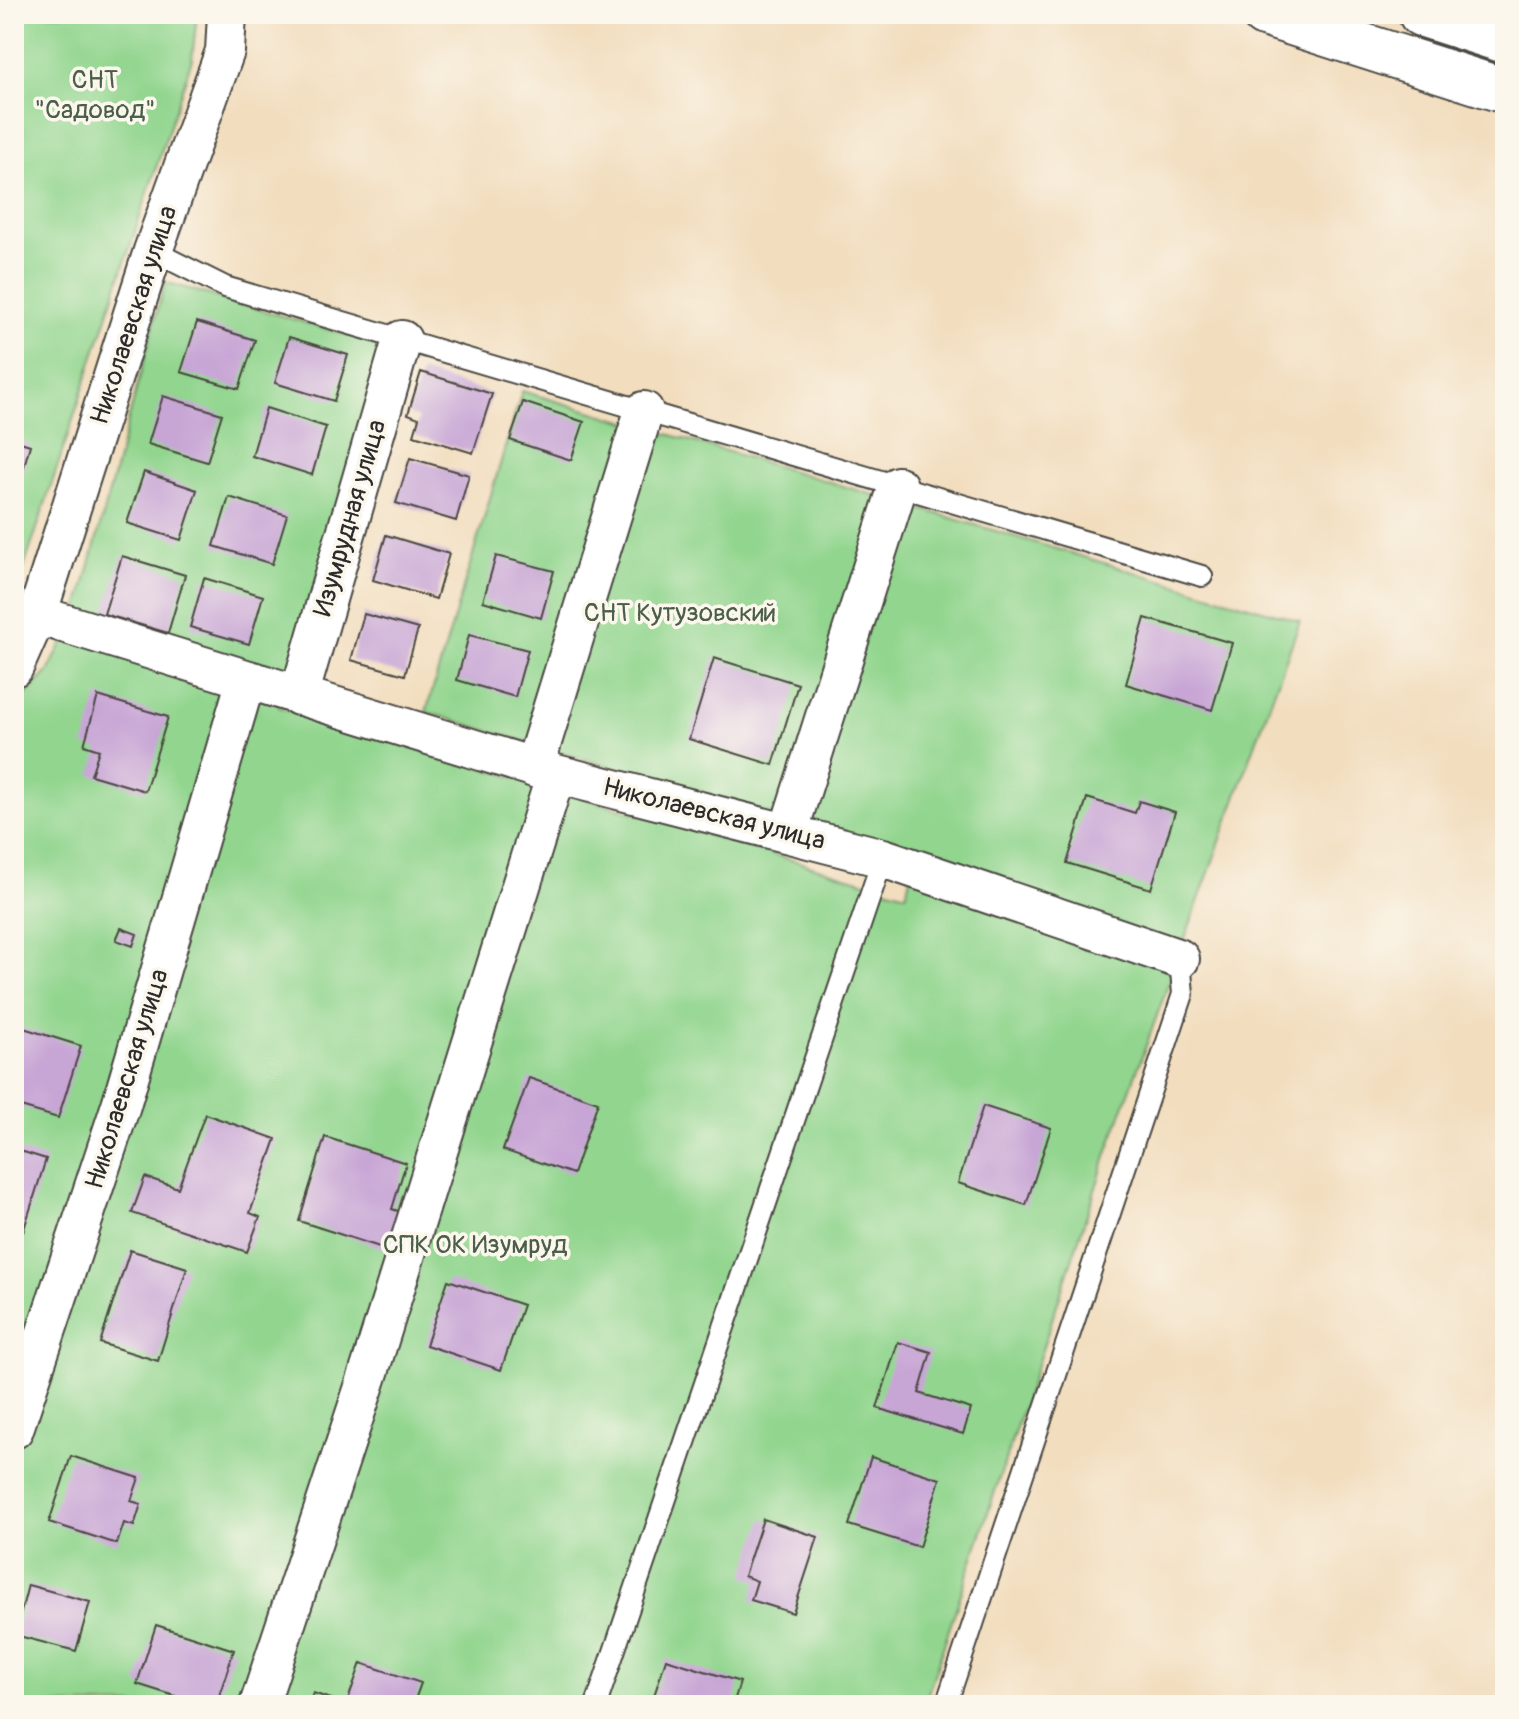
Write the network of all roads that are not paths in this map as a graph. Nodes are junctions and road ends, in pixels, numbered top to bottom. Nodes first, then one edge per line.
1 (227, 14) edge
2 (1264, 14) edge
3 (1421, 14) edge
4 (1505, 41) edge
5 (1505, 91) edge
6 (153, 251) junction
7 (402, 340) junction
8 (644, 411) junction
9 (898, 486) junction
10 (1202, 576) dead end
11 (37, 615) junction
12 (14, 667) edge
13 (246, 680) junction
14 (299, 696) junction
15 (545, 771) junction
16 (788, 833) junction
17 (883, 858) junction
18 (1180, 959) joint
19 (14, 1429) edge
20 (259, 1705) edge
21 (596, 1705) edge
22 (946, 1705) edge

1 - 6 street, Николаевская улица
2 - 5 main road
3 - 4 main road
6 - 7 lane
6 - 11 street, Николаевская улица
7 - 8 lane
7 - 14 street, Изумрудная улица
8 - 9 lane
8 - 15 street
9 - 10 lane
9 - 16 street
11 - 12 street, Николаевская улица
11 - 13 street, Николаевская улица
13 - 14 street, Николаевская улица
13 - 19 street, Николаевская улица
14 - 15 street, Николаевская улица
15 - 16 street, Николаевская улица
15 - 20 street
16 - 17 street, Николаевская улица
17 - 18 street, Николаевская улица
17 - 21 lane
18 - 22 lane

